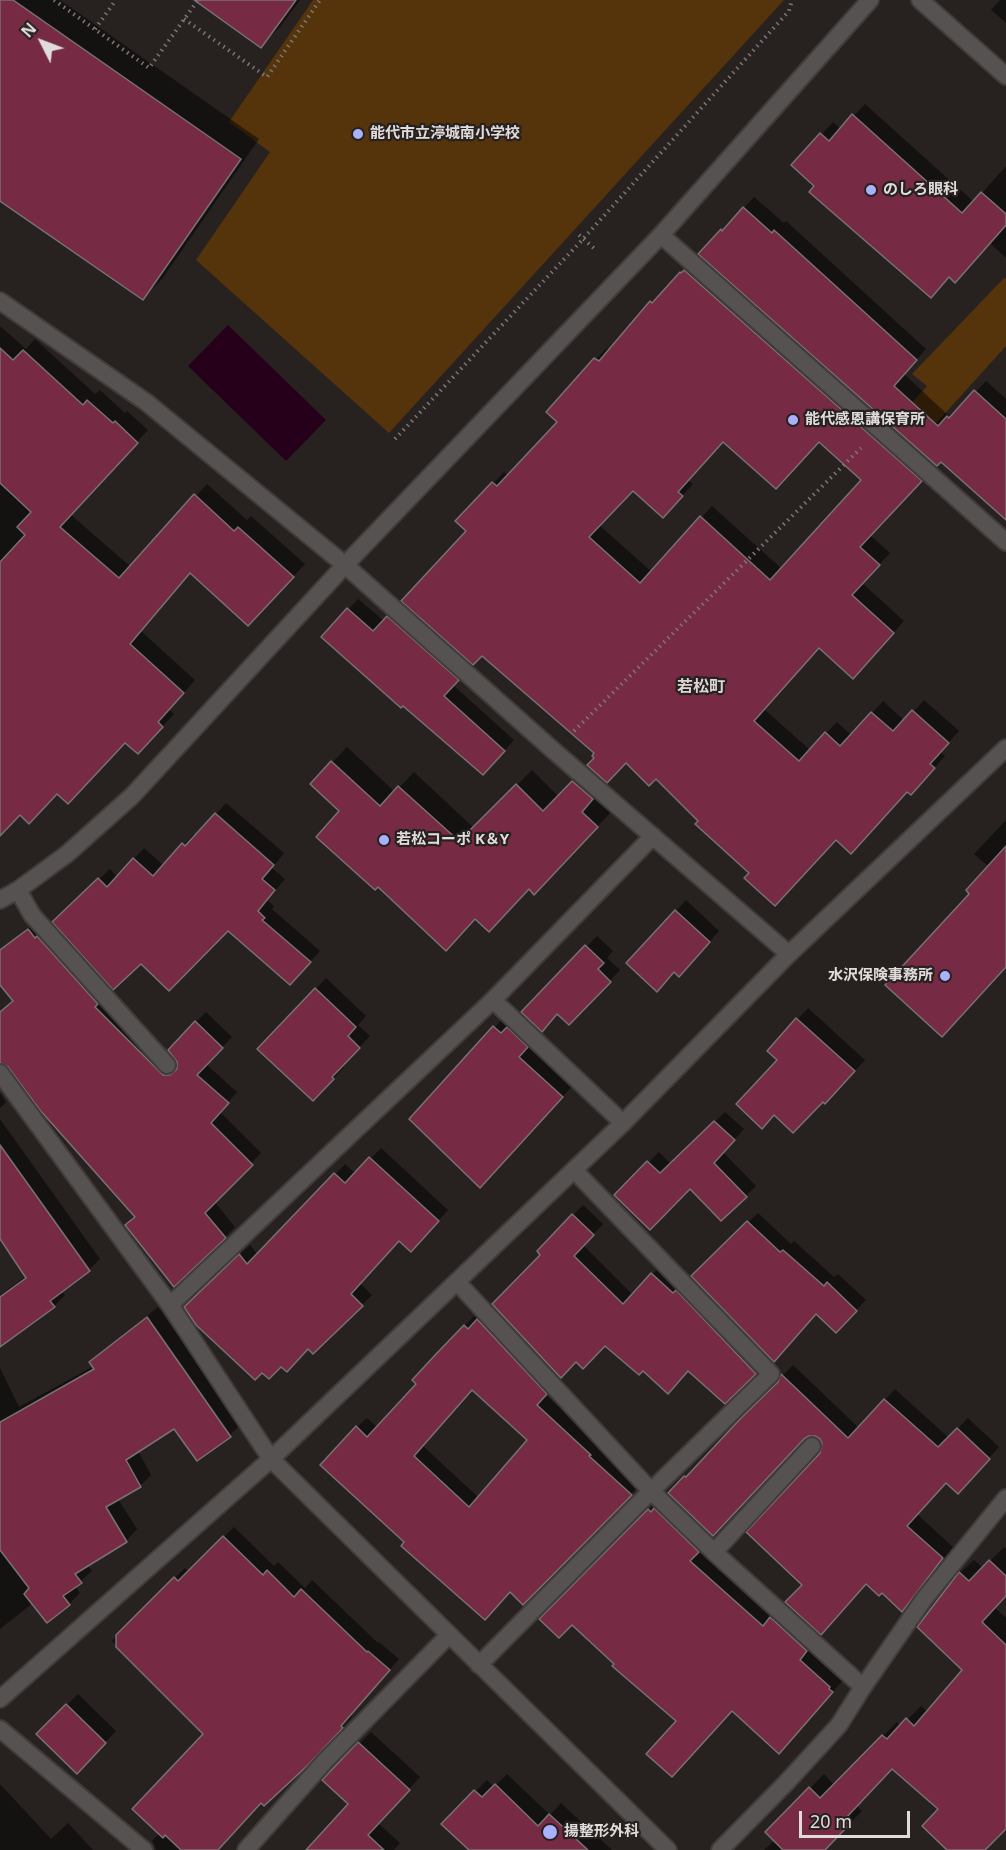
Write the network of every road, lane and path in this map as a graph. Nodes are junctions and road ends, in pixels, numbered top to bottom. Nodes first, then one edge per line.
1 (54, 0) edge
2 (116, 0) edge
3 (198, 0) edge
4 (320, 0) edge
5 (792, 0) edge
6 (870, 0) edge
7 (920, 0) edge
8 (184, 19) junction
9 (95, 29) junction
10 (1006, 76) edge
11 (579, 235) dead end
12 (661, 235) junction
13 (583, 239) junction
14 (597, 250) dead end
15 (0, 301) edge
16 (880, 429) junction
17 (395, 440) dead end
18 (1006, 542) edge
19 (345, 565) junction
20 (1006, 748) edge
21 (554, 751) junction
22 (653, 836) junction
23 (18, 890) junction
24 (0, 900) edge
25 (789, 954) junction
26 (494, 1000) junction
27 (167, 1065) dead end
28 (0, 1073) edge
29 (623, 1123) junction
30 (574, 1170) junction
31 (457, 1282) junction
32 (170, 1305) junction
33 (812, 1446) dead end
34 (271, 1458) junction
35 (651, 1491) junction
36 (1006, 1498) edge
37 (714, 1552) junction
38 (449, 1635) junction
39 (479, 1665) junction
40 (863, 1687) junction
41 (0, 1699) edge
42 (0, 1729) edge
43 (144, 1850) edge
44 (246, 1850) edge
45 (668, 1850) edge
46 (720, 1850) edge

1 - 9 path
2 - 9 path
3 - 8 path
4 - 8 path
5 - 13 path
6 - 12 street
7 - 10 street
8 - 9 path
11 - 13 path
12 - 16 street
12 - 19 street
13 - 14 path
13 - 17 path
15 - 19 street
16 - 18 street
16 - 21 path
19 - 21 street
19 - 23 street
20 - 25 street
21 - 22 street
22 - 25 street
22 - 26 street
23 - 24 street
23 - 27 street
25 - 29 street
26 - 29 street
26 - 32 street
28 - 32 street
29 - 30 street
30 - 31 street
30 - 35 street
31 - 34 street
31 - 35 street
32 - 34 street
33 - 37 street
34 - 38 street
34 - 41 street
35 - 37 street
35 - 39 street
36 - 40 street
37 - 40 street
38 - 39 street
38 - 44 street
39 - 45 street
40 - 46 street
42 - 43 street

